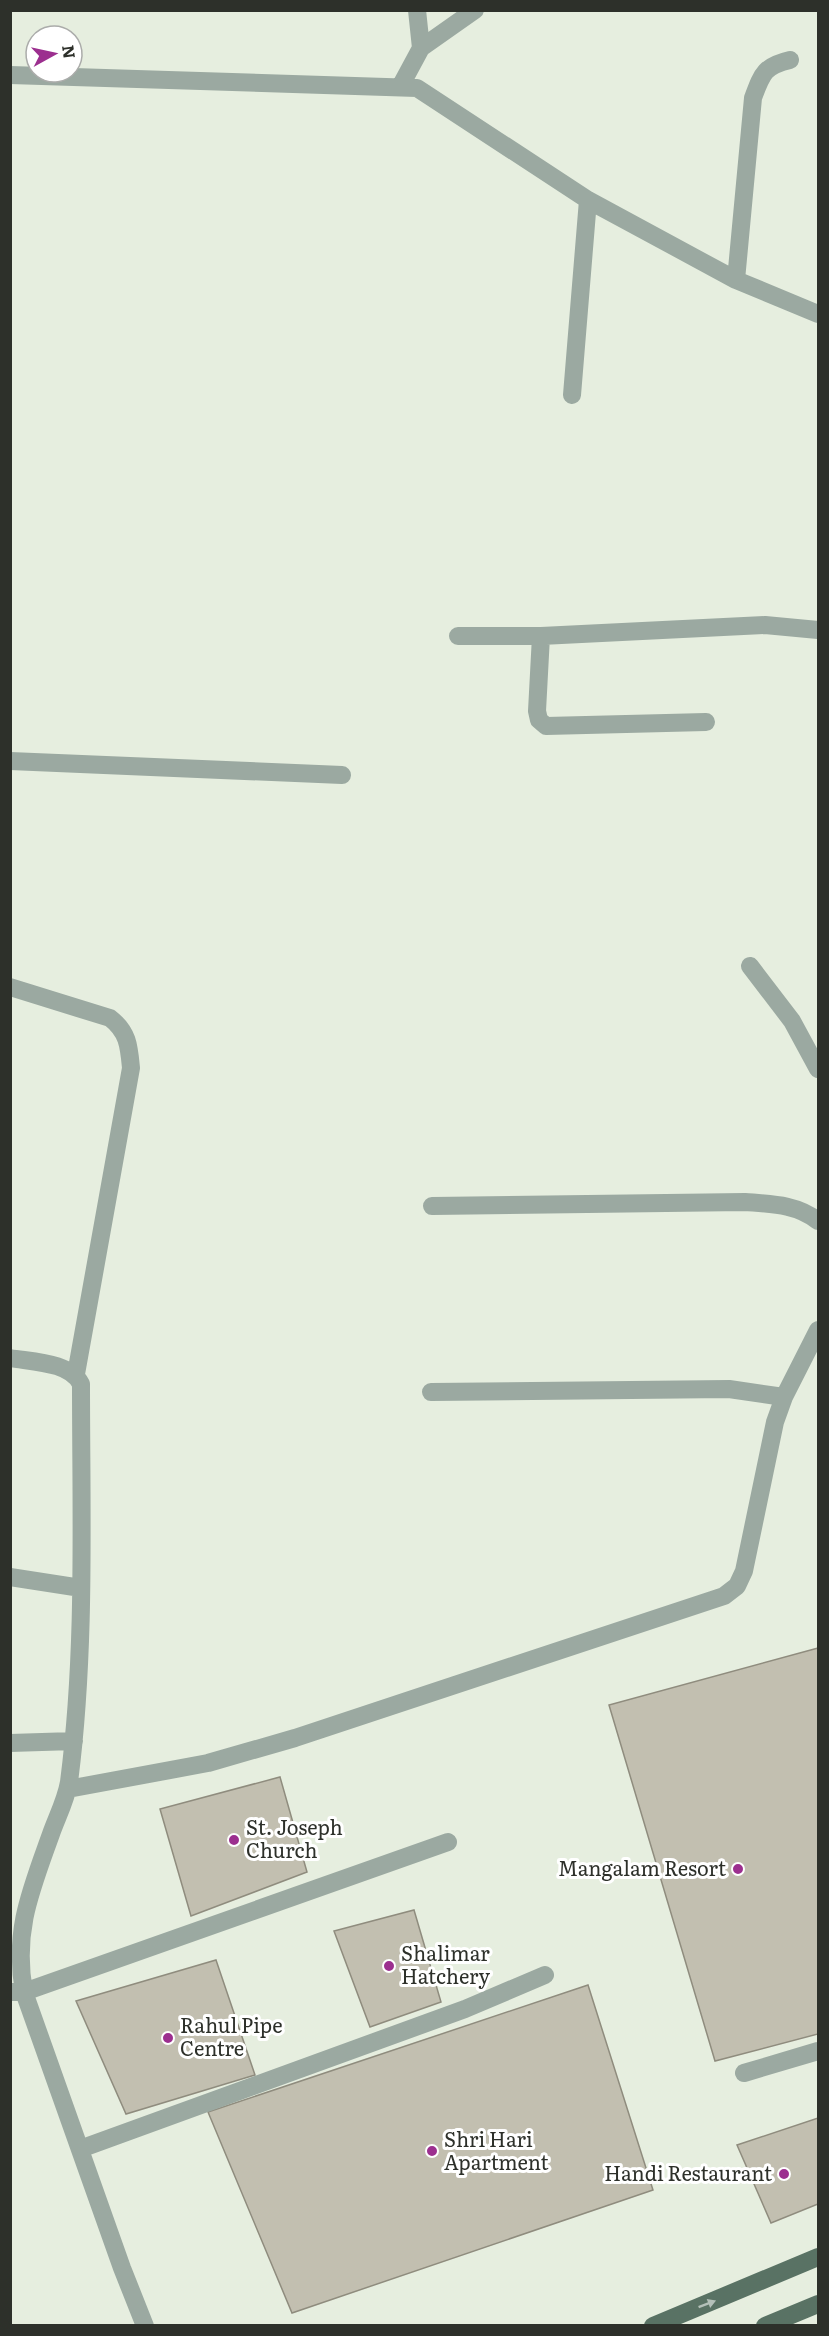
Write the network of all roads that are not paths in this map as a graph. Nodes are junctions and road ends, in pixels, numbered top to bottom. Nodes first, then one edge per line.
1 (417, 10) edge
2 (475, 10) edge
3 (421, 48) junction
4 (790, 60) dead end
5 (10, 75) edge
6 (400, 87) junction
7 (588, 200) junction
8 (736, 280) junction
9 (819, 314) edge
10 (572, 395) dead end
11 (819, 630) edge
12 (458, 636) dead end
13 (541, 636) junction
14 (706, 722) dead end
15 (10, 761) edge
16 (342, 775) dead end
17 (750, 966) dead end
18 (10, 987) edge
19 (819, 1068) edge
20 (432, 1206) dead end
21 (819, 1221) edge
22 (819, 1330) edge
23 (10, 1358) edge
24 (76, 1374) junction
25 (430, 1392) dead end
26 (784, 1397) junction
27 (10, 1577) edge
28 (81, 1588) junction
29 (74, 1741) junction
30 (10, 1743) edge
31 (68, 1790) junction
32 (448, 1842) dead end
33 (545, 1975) dead end
34 (17, 1992) edge
35 (819, 2051) edge
36 (744, 2073) dead end
37 (80, 2149) junction
38 (819, 2257) edge
39 (819, 2304) edge
40 (145, 2325) edge
41 (652, 2325) edge
42 (765, 2325) edge

1 - 3 street
2 - 3 street
3 - 6 street
4 - 8 street
5 - 6 street
6 - 7 street
7 - 8 street
7 - 10 street
8 - 9 street
11 - 13 street
12 - 13 street
13 - 14 street
15 - 16 street
17 - 19 street
18 - 24 street
20 - 21 street
22 - 26 street
23 - 24 street
24 - 28 street
25 - 26 street
26 - 31 street
27 - 28 street
28 - 29 street
29 - 30 street
29 - 31 street
31 - 34 street
32 - 34 street
33 - 37 street
34 - 37 street
35 - 36 street
37 - 40 street
41 -> 38 main road
39 - 42 main road

